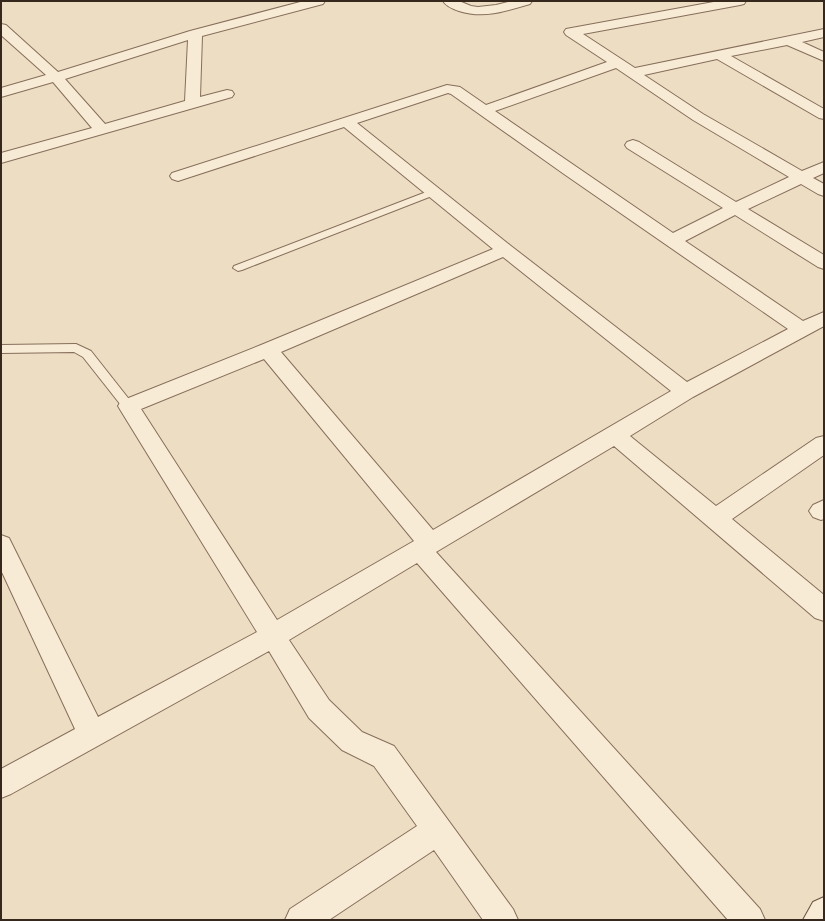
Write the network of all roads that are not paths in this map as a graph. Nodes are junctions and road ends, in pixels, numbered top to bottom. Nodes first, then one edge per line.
1 (319, 1) edge
2 (449, 1) edge
3 (526, 1) edge
4 (740, 1) edge
5 (1, 28) edge
6 (824, 33) edge
7 (195, 34) junction
8 (788, 40) junction
9 (719, 55) junction
10 (824, 58) edge
11 (617, 63) junction
12 (632, 73) junction
13 (56, 77) junction
14 (1, 93) edge
15 (227, 94) dead end
16 (192, 104) junction
17 (485, 110) junction
18 (824, 115) edge
19 (347, 122) junction
20 (102, 130) junction
21 (633, 145) dead end
22 (1, 158) edge
23 (824, 167) edge
24 (178, 176) dead end
25 (801, 177) junction
26 (824, 191) edge
27 (434, 192) junction
28 (736, 208) junction
29 (672, 241) junction
30 (505, 250) junction
31 (824, 263) edge
32 (238, 268) dead end
33 (824, 318) edge
34 (802, 329) junction
35 (1, 349) edge
36 (268, 350) junction
37 (686, 392) junction
38 (128, 406) junction
39 (615, 435) junction
40 (824, 444) edge
41 (715, 519) junction
42 (1, 544) edge
43 (425, 547) junction
44 (824, 610) edge
45 (273, 636) junction
46 (92, 734) junction
47 (1, 784) edge
48 (437, 830) junction
49 (824, 913) edge
50 (301, 920) edge
51 (502, 920) edge
52 (749, 920) edge
53 (818, 920) edge

1 - 7 street
2 - 3 street
4 - 11 street
5 - 13 street
6 - 8 street
7 - 13 street
7 - 16 street
8 - 9 street
8 - 10 street
9 - 12 street
9 - 18 street
11 - 12 street
11 - 17 street
12 - 25 street
13 - 14 street
13 - 20 street
15 - 16 street
16 - 20 street
17 - 19 street
17 - 29 street
19 - 24 street
19 - 27 street
20 - 22 street
21 - 28 street
23 - 25 street
25 - 26 street
25 - 28 street
27 - 30 street
27 - 32 lane
28 - 29 street
28 - 31 street
29 - 34 street
30 - 36 street
30 - 37 street
33 - 34 street
34 - 37 street
35 - 38 lane
36 - 38 street
36 - 43 street
37 - 39 street
38 - 45 street
39 - 41 street
39 - 43 street
40 - 41 street
41 - 44 street
42 - 46 street
43 - 45 street
43 - 52 street
45 - 46 street
45 - 48 street
46 - 47 street
48 - 50 street
48 - 51 street
49 - 53 street

